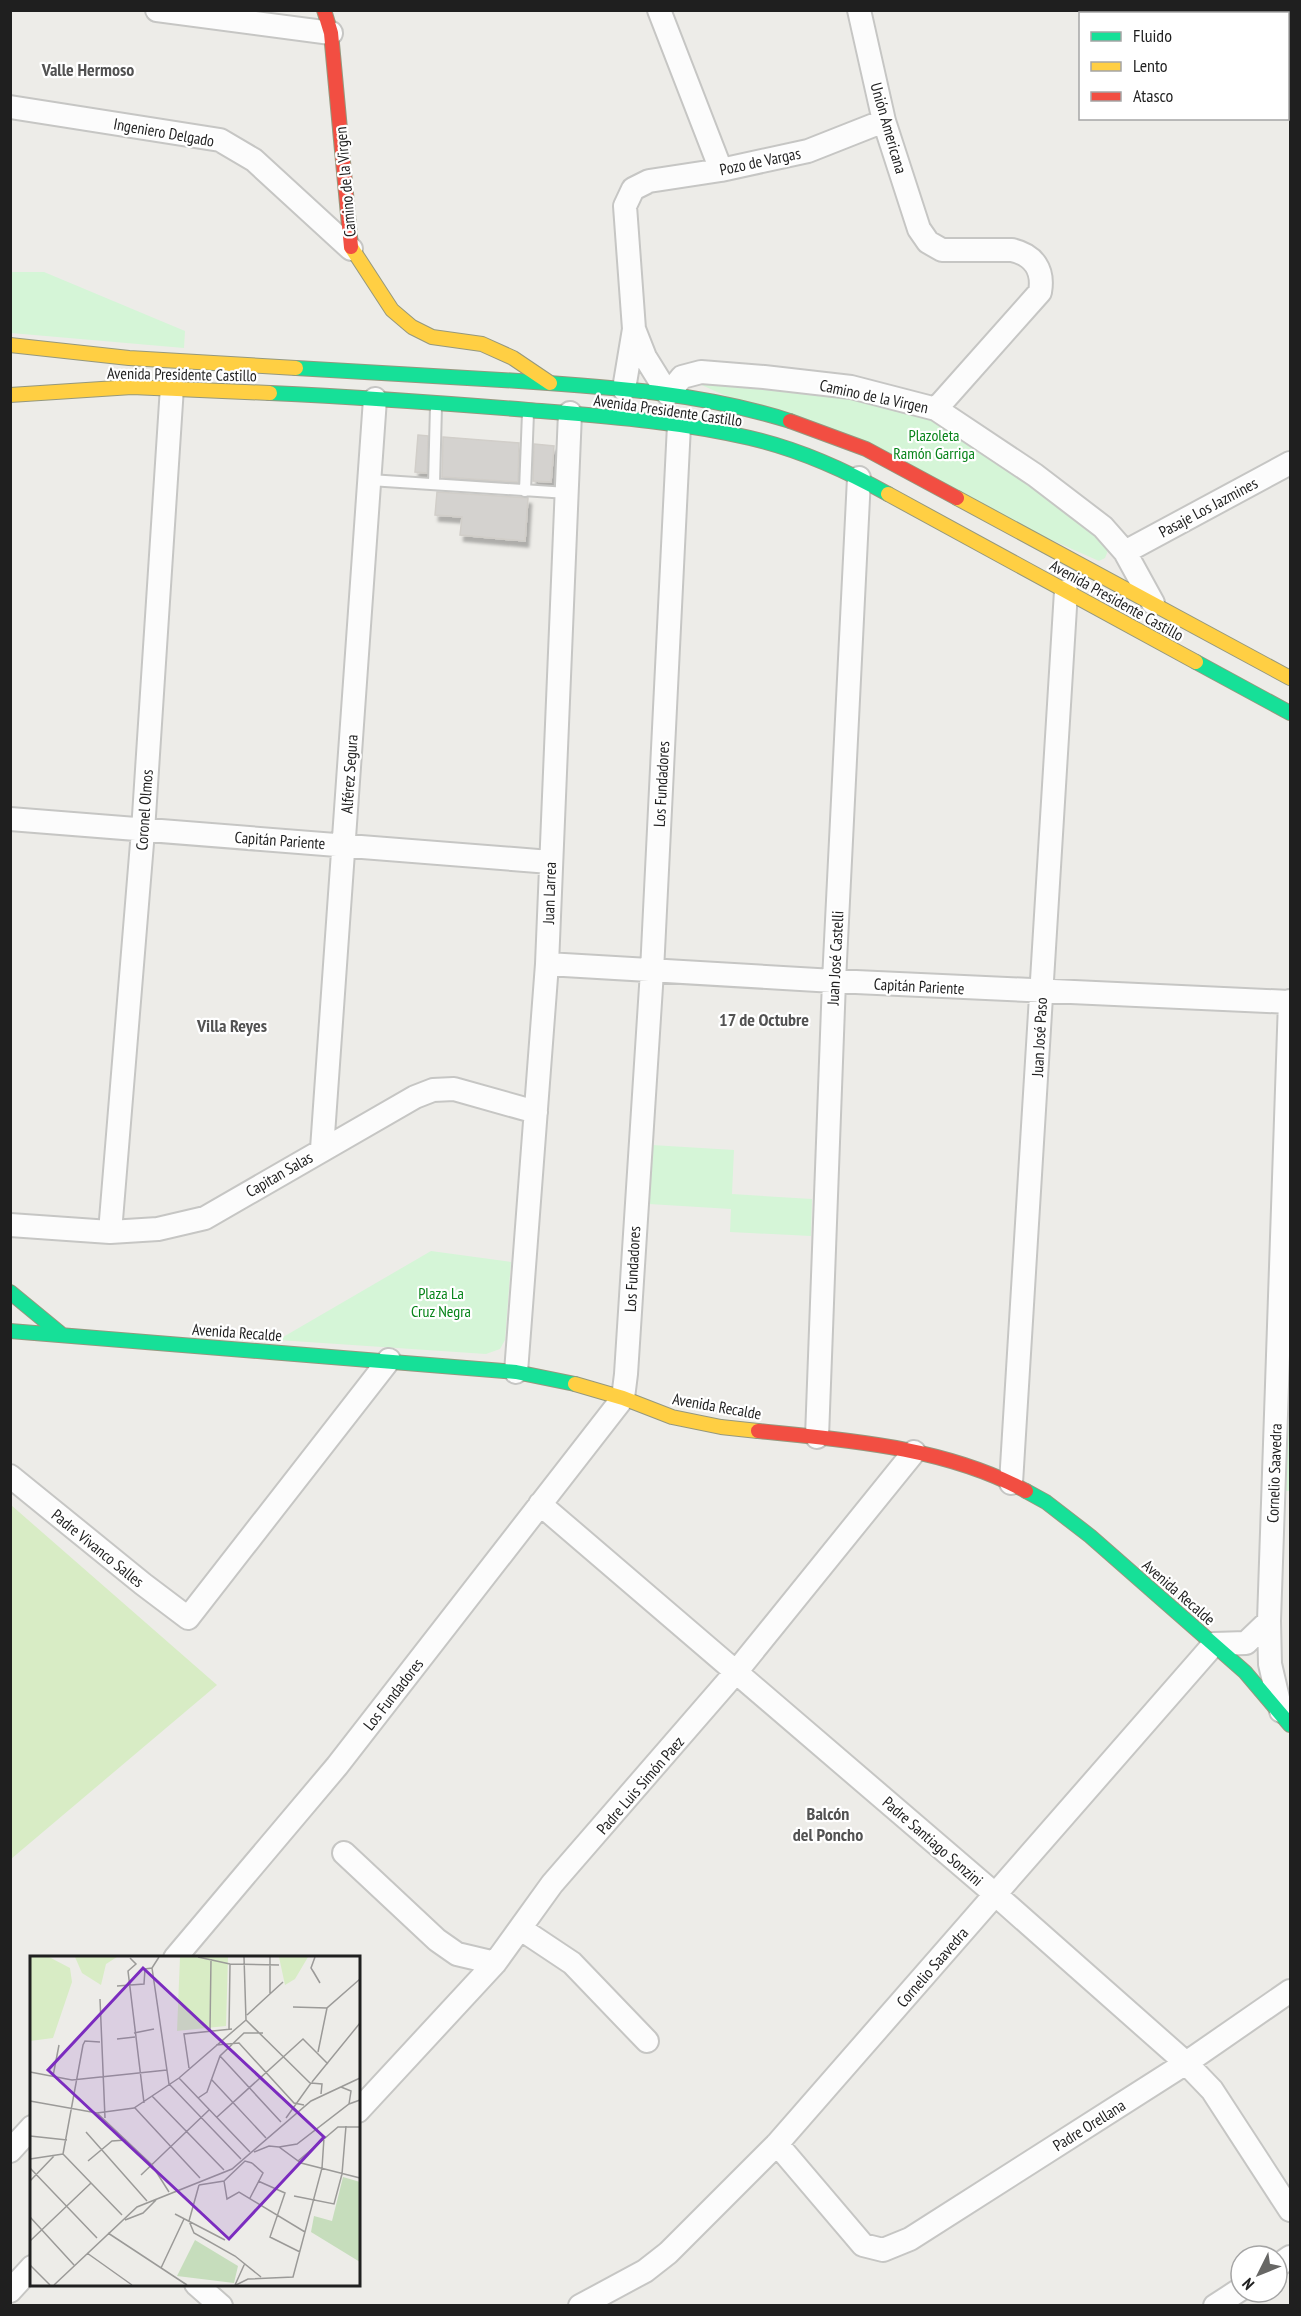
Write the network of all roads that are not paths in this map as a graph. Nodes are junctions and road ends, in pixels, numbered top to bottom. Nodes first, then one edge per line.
1 (157, 10) edge
2 (324, 10) edge
3 (659, 10) edge
4 (859, 10) edge
5 (331, 33) junction
6 (10, 106) edge
7 (884, 121) junction
8 (721, 170) junction
9 (351, 249) junction
10 (634, 329) junction
11 (10, 345) edge
12 (549, 383) junction
13 (172, 387) junction
14 (624, 389) junction
15 (669, 394) junction
16 (10, 395) edge
17 (375, 399) junction
18 (436, 402) junction
19 (936, 409) junction
20 (528, 410) junction
21 (570, 413) junction
22 (679, 425) junction
23 (1290, 463) edge
24 (859, 478) junction
25 (370, 480) junction
26 (434, 484) junction
27 (525, 490) junction
28 (567, 494) junction
29 (1125, 552) junction
30 (1066, 591) junction
31 (1153, 604) junction
32 (1290, 678) edge
33 (1290, 713) edge
34 (10, 819) edge
35 (143, 831) junction
36 (345, 844) junction
37 (550, 862) junction
38 (547, 964) junction
39 (652, 971) junction
40 (834, 981) junction
41 (1041, 992) junction
42 (1290, 1002) edge
43 (537, 1112) junction
44 (322, 1149) junction
45 (10, 1225) edge
46 (110, 1232) junction
47 (10, 1292) edge
48 (10, 1331) edge
49 (61, 1334) junction
50 (1285, 1340) edge
51 (389, 1360) junction
52 (516, 1372) junction
53 (623, 1398) junction
54 (817, 1437) junction
55 (914, 1452) junction
56 (10, 1476) edge
57 (1011, 1483) junction
58 (540, 1504) junction
59 (1269, 1621) junction
60 (1214, 1644) junction
61 (736, 1672) junction
62 (1286, 1718) edge
63 (344, 1853) dead end
64 (996, 1895) junction
65 (521, 1929) junction
66 (178, 1956) edge
67 (495, 1964) junction
68 (1290, 1991) edge
69 (647, 2041) dead end
70 (1186, 2063) junction
71 (360, 2109) edge
72 (30, 2129) edge
73 (777, 2144) junction
74 (10, 2151) edge
75 (1290, 2210) edge
76 (30, 2269) edge
77 (10, 2291) edge
78 (1229, 2297) edge
79 (580, 2306) edge
80 (1215, 2306) edge

1 - 5 street
2 - 5 main road, Camino de la Virgen
3 - 8 street
4 - 7 street, Unión Americana
5 - 9 main road, Camino de la Virgen
6 - 9 street, Ingeniero Delgado
7 - 8 street, Pozo de Vargas
7 - 19 street, Unión Americana
8 - 10 street, Pozo de Vargas
9 - 12 main road, Camino de la Virgen
10 - 14 street
10 - 15 street
11 - 12 main road, Avenida Presidente Castillo
12 - 14 main road, Avenida Presidente Castillo
13 - 16 main road, Avenida Presidente Castillo
13 - 17 main road, Avenida Presidente Castillo
13 - 35 street, Coronel Olmos
14 - 15 main road, Avenida Presidente Castillo
15 - 19 street, Camino de la Virgen
15 - 31 main road, Avenida Presidente Castillo
17 - 18 main road, Avenida Presidente Castillo
17 - 25 street, Alférez Segura
18 - 20 main road, Avenida Presidente Castillo
18 - 26 lane
19 - 29 street, Camino de la Virgen
20 - 21 main road, Avenida Presidente Castillo
20 - 27 lane
21 - 22 main road, Avenida Presidente Castillo
21 - 28 street, Juan Larrea
22 - 24 main road, Avenida Presidente Castillo
22 - 39 street, Los Fundadores
23 - 29 street, Pasaje Los Jazmines
24 - 30 main road, Avenida Presidente Castillo
24 - 40 street, Juan José Castelli
25 - 26 lane
25 - 36 street, Alférez Segura
26 - 27 lane
27 - 28 lane
28 - 37 street, Juan Larrea
29 - 31 street, Camino de la Virgen
30 - 33 main road, Avenida Presidente Castillo
30 - 41 street, Juan José Paso
31 - 32 main road, Avenida Presidente Castillo
34 - 35 street, Capitán Pariente
35 - 36 street, Capitán Pariente
35 - 46 street, Coronel Olmos
36 - 37 street, Capitán Pariente
36 - 44 street, Alférez Segura
37 - 38 street, Juan Larrea
38 - 39 street, Capitán Pariente
38 - 43 street, Juan Larrea
39 - 40 street, Capitán Pariente
39 - 53 street, Los Fundadores
40 - 41 street, Capitán Pariente
40 - 54 street, Juan José Castelli
41 - 42 street, Capitán Pariente
41 - 57 street, Juan José Paso
42 - 50 street, Cornelio Saavedra
43 - 44 street, Capitan Salas
43 - 52 street, Juan Larrea
44 - 46 street, Capitan Salas
45 - 46 street, Capitan Salas
47 - 49 main road
48 - 49 main road, Avenida Recalde
49 - 51 main road, Avenida Recalde
50 - 59 street, Cornelio Saavedra
51 - 52 main road, Avenida Recalde
51 - 56 street, Padre Vivanco Salles
52 - 53 main road, Avenida Recalde
53 - 54 main road, Avenida Recalde
53 - 58 street, Los Fundadores
54 - 55 main road, Avenida Recalde
55 - 57 main road, Avenida Recalde
55 - 61 street, Padre Luis Simón Paez
57 - 60 main road, Avenida Recalde
58 - 61 street, Padre Santiago Sonzini
58 - 66 street, Los Fundadores
59 - 60 street
59 - 62 street, Cornelio Saavedra
60 - 62 main road, Avenida Recalde
60 - 64 street, Cornelio Saavedra
61 - 64 street, Padre Santiago Sonzini
61 - 65 street, Padre Luis Simón Paez
63 - 67 street
64 - 70 street, Padre Santiago Sonzini
64 - 73 street, Cornelio Saavedra
65 - 67 street, Padre Luis Simón Paez
65 - 69 street
67 - 71 street, Padre Luis Simón Paez
68 - 70 street, Padre Orellana
70 - 73 street, Padre Orellana
70 - 75 street, Padre Santiago Sonzini
72 - 74 street
73 - 79 street, Cornelio Saavedra
76 - 77 street
78 - 80 street

